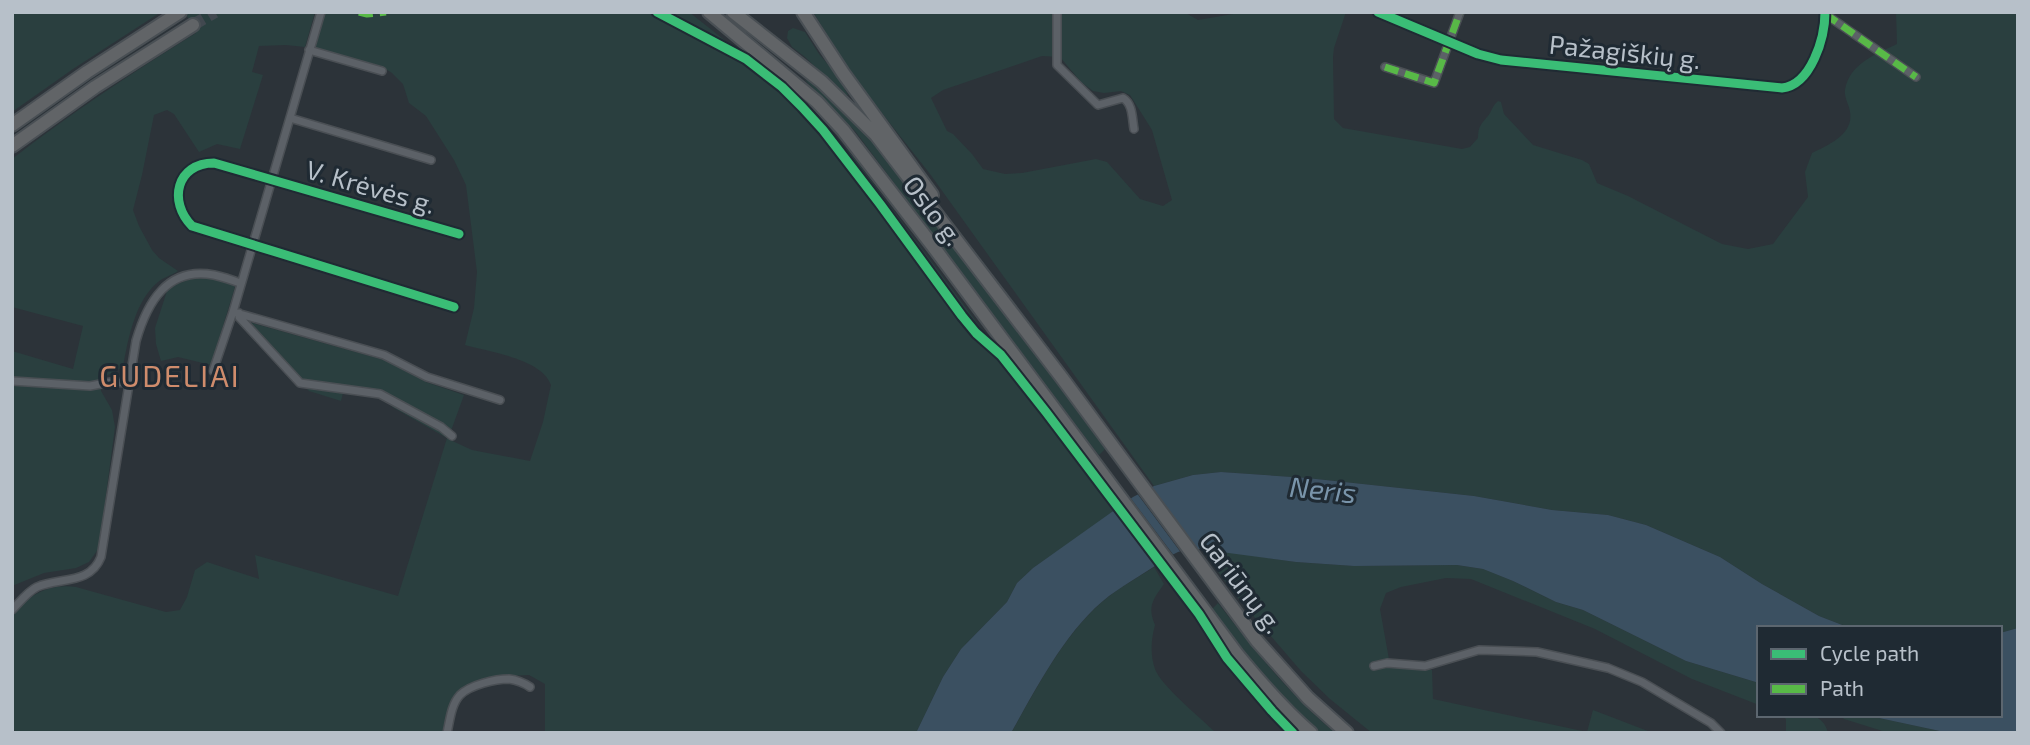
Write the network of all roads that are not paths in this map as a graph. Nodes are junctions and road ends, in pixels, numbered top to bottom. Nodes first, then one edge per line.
1 (180, 12) edge
2 (321, 12) edge
3 (701, 12) edge
4 (709, 12) edge
5 (733, 12) edge
6 (803, 12) edge
7 (1057, 12) edge
8 (1460, 12) edge
9 (1379, 13) edge
10 (1825, 13) edge
11 (193, 25) tunnel mouth
12 (737, 36) junction
13 (1449, 41) junction
14 (309, 50) junction
15 (1385, 67) dead end
16 (382, 72) dead end
17 (1916, 76) dead end
18 (290, 118) junction
19 (12, 125) edge
20 (1134, 129) dead end
21 (12, 146) edge
22 (431, 160) dead end
23 (271, 179) junction
24 (459, 234) dead end
25 (252, 243) junction
26 (240, 283) junction
27 (454, 307) dead end
28 (236, 312) junction
29 (213, 371) dead end
30 (1062, 379) junction
31 (12, 381) edge
32 (129, 383) junction
33 (500, 400) dead end
34 (452, 436) dead end
35 (1112, 448) joint
36 (1094, 462) joint
37 (12, 610) edge
38 (1374, 666) dead end
39 (530, 687) dead end
40 (447, 733) edge
41 (1311, 733) edge
42 (1347, 733) edge
43 (1721, 733) edge

1 - 19 highway
2 - 14 street
3 - 12 highway
4 - 12 highway, Oslo g.
5 - 30 highway, Oslo g.
6 - 30 highway
7 - 20 street
8 - 13 street
9 - 13 street, Pažagiškių g.
10 - 13 street, Pažagiškių g.
10 - 17 street
11 - 21 highway
12 - 36 highway, Oslo g.
13 - 15 street
14 - 16 street
14 - 18 street
18 - 22 street
18 - 23 street
23 - 24 street, V. Krėvės g.
23 - 25 street
23 - 25 street, V. Krėvės g.
25 - 26 street
25 - 27 street, V. Krėvės g.
26 - 28 street
26 - 32 street
28 - 29 street
28 - 33 street
28 - 34 street
30 - 35 highway, Oslo g.
31 - 32 street
32 - 37 street
35 - 42 highway, Gariūnų g.
36 - 41 highway, Gariūnų g.
38 - 43 street
39 - 40 street

